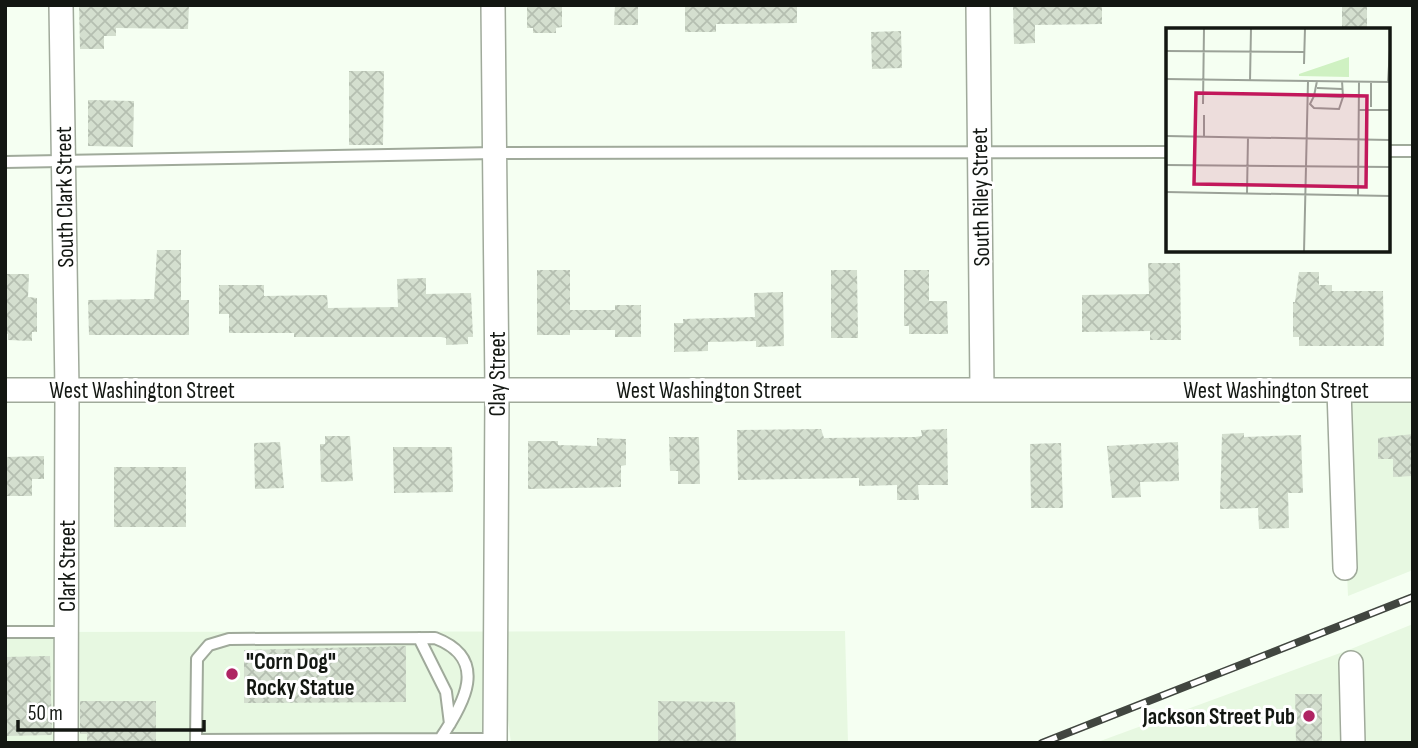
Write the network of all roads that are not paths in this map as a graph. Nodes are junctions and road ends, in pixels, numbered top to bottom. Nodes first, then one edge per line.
1 (61, 5) edge
2 (494, 5) edge
3 (978, 5) edge
4 (1390, 151) edge
5 (1413, 151) edge
6 (979, 152) junction
7 (1166, 152) edge
8 (495, 153) junction
9 (5, 162) edge
10 (63, 162) junction
11 (982, 389) junction
12 (5, 390) edge
13 (67, 390) junction
14 (497, 390) junction
15 (1339, 390) junction
16 (1413, 390) edge
17 (1345, 568) dead end
18 (5, 632) edge
19 (66, 632) junction
20 (419, 639) junction
21 (1351, 663) dead end
22 (450, 724) junction
23 (196, 741) edge
24 (279, 741) edge
25 (348, 741) edge
26 (440, 741) edge
27 (495, 741) edge
28 (66, 743) edge
29 (1353, 743) edge

1 - 10 street, South Clark Street
2 - 8 street, Clay Street
3 - 6 street, South Riley Street
4 - 5 lane
6 - 7 lane
6 - 8 lane
6 - 11 street, South Riley Street
8 - 10 lane
8 - 14 street, Clay Street
9 - 10 lane
10 - 13 street, South Clark Street
11 - 14 street, West Washington Street
11 - 15 street, West Washington Street
12 - 13 street, West Washington Street
13 - 14 street, West Washington Street
13 - 19 street, Clark Street
14 - 27 street, Clay Street
15 - 16 street, West Washington Street
15 - 17 street
18 - 19 lane
19 - 28 street, Clark Street
20 - 22 lane
20 - 22 lane
20 - 23 lane
21 - 29 street
22 - 26 lane
23 - 24 lane
24 - 25 lane
25 - 26 lane
26 - 27 lane

